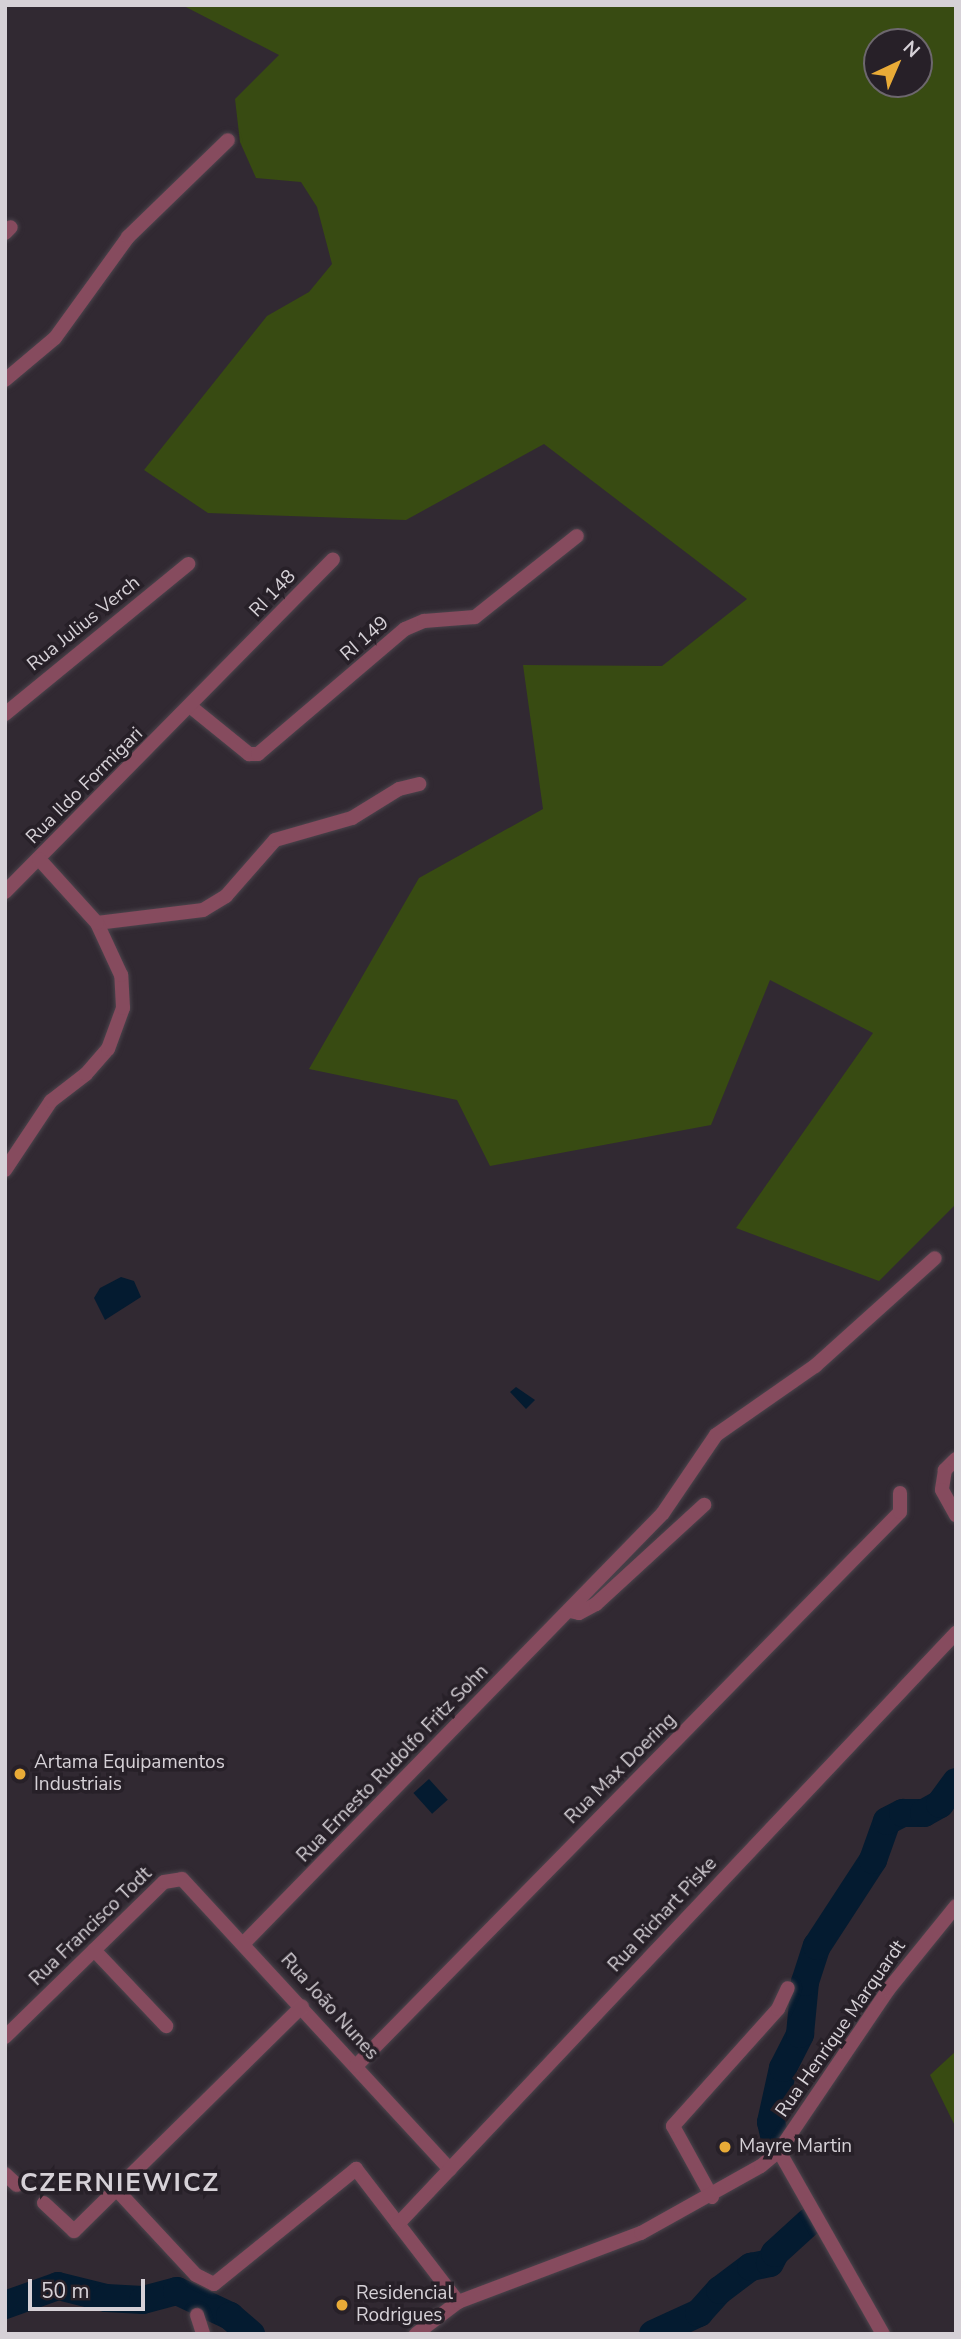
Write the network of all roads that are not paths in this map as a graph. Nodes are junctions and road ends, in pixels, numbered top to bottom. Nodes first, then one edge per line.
1 (228, 140) dead end
2 (5, 380) edge
3 (578, 536) dead end
4 (333, 559) dead end
5 (188, 564) dead end
6 (191, 707) junction
7 (5, 713) edge
8 (419, 784) dead end
9 (39, 859) junction
10 (5, 892) edge
11 (97, 923) junction
12 (5, 1170) edge
13 (935, 1258) dead end
14 (956, 1459) edge
15 (900, 1493) dead end
16 (704, 1505) dead end
17 (956, 1515) edge
18 (570, 1611) junction
19 (956, 1633) edge
20 (175, 1878) joint
21 (956, 1906) edge
22 (244, 1943) junction
23 (94, 1950) junction
24 (788, 1988) dead end
25 (302, 2006) junction
26 (166, 2026) dead end
27 (5, 2037) edge
28 (356, 2066) junction
29 (779, 2151) junction
30 (450, 2169) junction
31 (5, 2174) edge
32 (17, 2185) dead end
33 (116, 2189) junction
34 (712, 2197) junction
35 (44, 2203) dead end
36 (398, 2224) junction
37 (458, 2302) junction
38 (197, 2315) dead end
39 (203, 2334) edge
40 (416, 2334) edge
41 (883, 2334) edge

1 - 2 street
3 - 6 street, RI 149
4 - 6 street, RI 148
5 - 7 street, Rua Julius Verch
6 - 9 street, Rua Ildo Formigari
8 - 11 street
9 - 10 street, Rua Ildo Formigari
9 - 11 street
11 - 12 street
13 - 18 street, Rua Ernesto Rudolfo Fritz Sohn
14 - 17 street
15 - 28 street, Rua Max Doering
16 - 18 street, Rua Ernesto Rudolfo Fritz Sohn
18 - 22 street, Rua Ernesto Rudolfo Fritz Sohn
19 - 30 street, Rua Richart Piske
20 - 22 street, Rua João Nunes
20 - 23 street, Rua Francisco Todt
21 - 29 street, Rua Henrique Marquardt
22 - 25 street, Rua João Nunes
23 - 26 street
23 - 27 street, Rua Francisco Todt
24 - 34 street
25 - 28 street, Rua João Nunes
25 - 33 street
28 - 30 street, Rua João Nunes
29 - 34 street, Rua Henrique Marquardt
29 - 41 street
30 - 36 street, Rua Richart Piske
31 - 32 street
33 - 35 street
33 - 36 street
34 - 37 street, Rua Henrique Marquardt
36 - 37 street
37 - 40 street, Rua Henrique Marquardt
38 - 39 street

